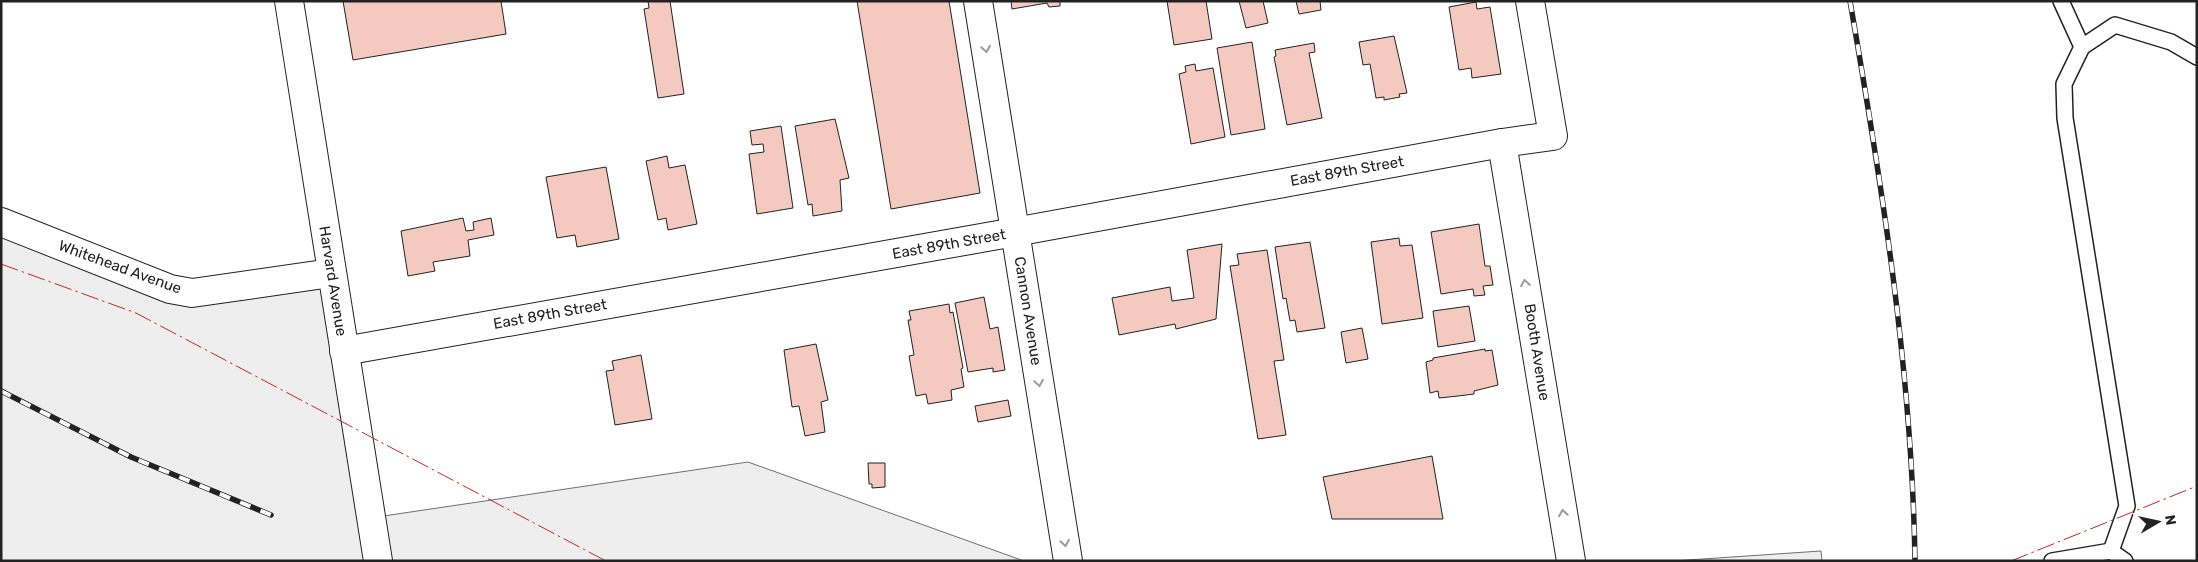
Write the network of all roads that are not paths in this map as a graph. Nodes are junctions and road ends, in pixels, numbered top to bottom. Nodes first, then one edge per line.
1 (290, 1) edge
2 (978, 1) edge
3 (1530, 1) edge
4 (2061, 1) edge
5 (2082, 47) junction
6 (2197, 57) edge
7 (1502, 142) junction
8 (1, 222) edge
9 (1015, 232) junction
10 (331, 272) junction
11 (344, 351) junction
12 (2111, 551) junction
13 (378, 561) edge
14 (1068, 561) edge
15 (1571, 561) edge
16 (2052, 561) edge
17 (2125, 561) edge

1 - 10 street, Harvard Avenue
2 -> 9 street, Cannon Avenue
3 - 7 street, East 89th Street
4 - 5 lane
5 - 6 lane
5 - 12 lane
7 - 9 street, East 89th Street
15 -> 7 street, Booth Avenue
8 - 10 street, Whitehead Avenue
9 - 11 street, East 89th Street
9 -> 14 street, Cannon Avenue
10 - 11 street, Harvard Avenue
11 - 13 street, Harvard Avenue
12 - 16 lane
12 - 17 lane

